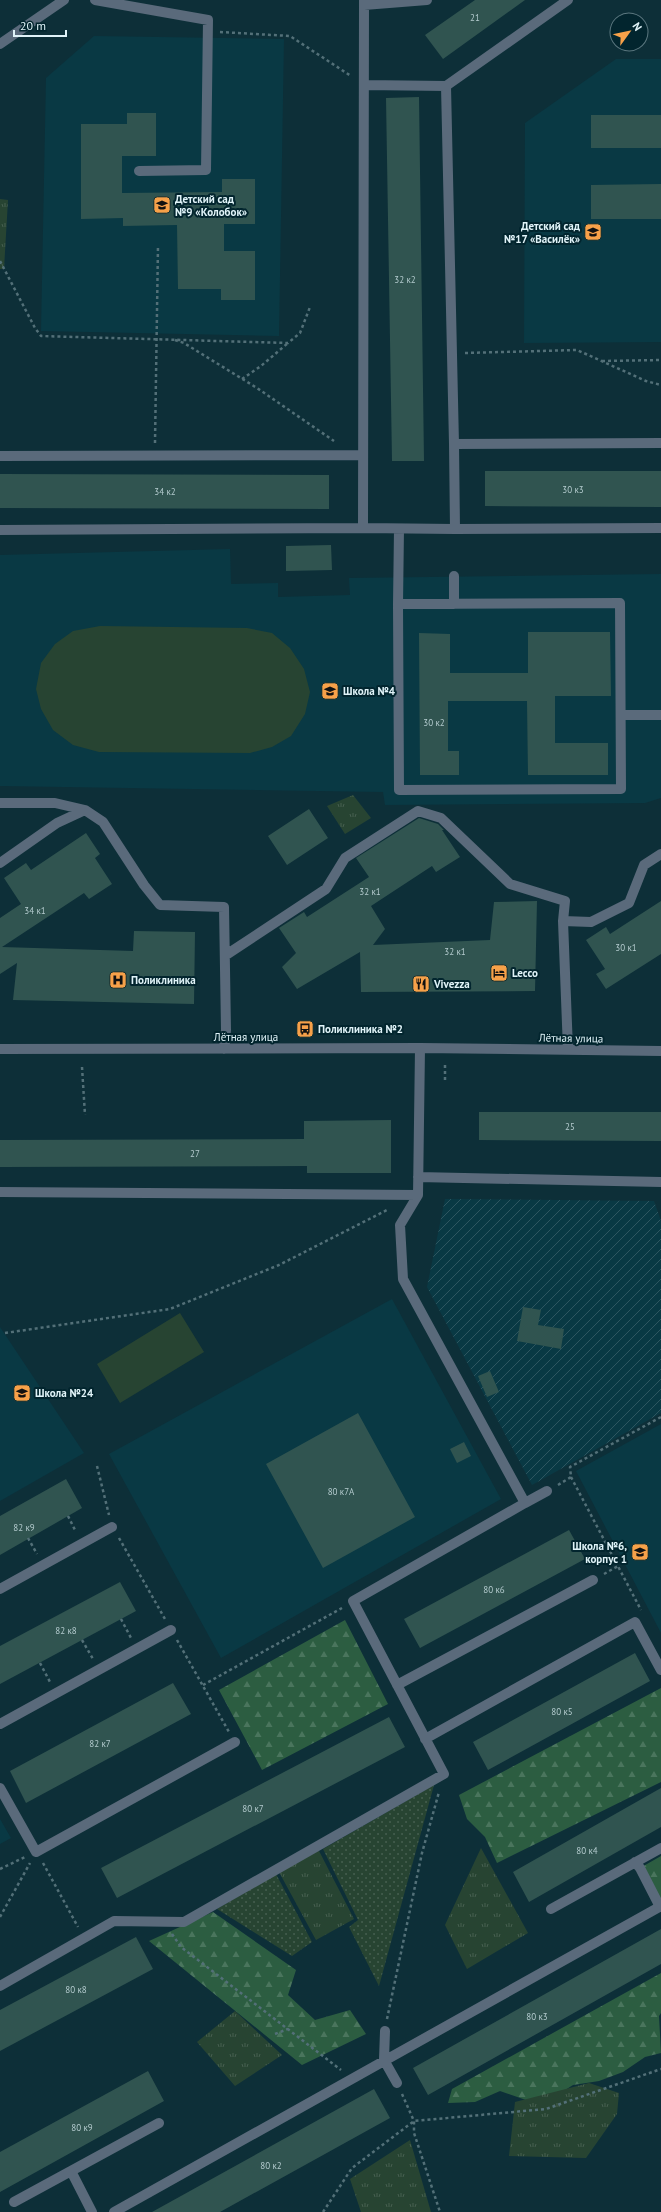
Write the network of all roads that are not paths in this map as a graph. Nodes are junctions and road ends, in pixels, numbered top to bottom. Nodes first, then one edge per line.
1 (64, 0) edge
2 (95, 0) edge
3 (427, 0) edge
4 (568, 0) edge
5 (364, 3) edge
6 (0, 44) edge
7 (364, 85) junction
8 (446, 86) junction
9 (139, 171) dead end
10 (661, 443) edge
11 (454, 444) junction
12 (364, 455) junction
13 (0, 456) edge
14 (363, 528) junction
15 (661, 528) edge
16 (399, 529) junction
17 (455, 529) junction
18 (0, 530) edge
19 (454, 576) dead end
20 (398, 604) junction
21 (454, 604) junction
22 (621, 715) junction
23 (661, 715) edge
24 (0, 803) edge
25 (85, 810) junction
26 (661, 854) edge
27 (0, 863) edge
28 (564, 921) junction
29 (226, 955) junction
30 (420, 1048) junction
31 (0, 1049) edge
32 (224, 1049) junction
33 (568, 1050) junction
34 (661, 1051) edge
35 (418, 1178) junction
36 (661, 1182) edge
37 (0, 1192) edge
38 (418, 1195) junction
39 (547, 1491) road end
40 (525, 1503) junction
41 (112, 1527) road end
42 (592, 1580) dead end
43 (0, 1590) edge
44 (171, 1630) road end
45 (661, 1670) edge
46 (397, 1686) junction
47 (0, 1724) edge
48 (425, 1739) junction
49 (235, 1742) road end
50 (0, 1788) edge
51 (661, 1848) edge
52 (635, 1862) junction
53 (660, 1907) edge
54 (551, 1909) dead end
55 (0, 1986) edge
56 (385, 2031) road end
57 (384, 2060) junction
58 (397, 2083) road end
59 (159, 2123) dead end
60 (71, 2171) junction
61 (14, 2202) dead end
62 (92, 2212) edge
63 (114, 2212) edge

1 - 6 street
2 - 9 street
3 - 5 street
4 - 8 street
5 - 7 street
7 - 8 street
7 - 12 street
8 - 11 street
10 - 11 street
11 - 17 street
12 - 13 street
12 - 14 street
14 - 16 street
14 - 18 street
15 - 17 street
16 - 17 street
16 - 20 street
19 - 21 street
20 - 21 street
20 - 22 street
21 - 22 street
22 - 23 street
24 - 25 street
25 - 27 street
25 - 29 street
26 - 28 street
28 - 29 street
28 - 33 street
29 - 32 street
30 - 32 street, Лётная улица
30 - 33 street, Лётная улица
30 - 35 street
31 - 32 street, Лётная улица
33 - 34 street, Лётная улица
35 - 36 street
35 - 38 street
37 - 38 street
38 - 40 street
39 - 40 street
40 - 46 street
41 - 43 street
42 - 46 street
44 - 47 street
45 - 48 street
46 - 48 street
48 - 55 street
49 - 50 street
51 - 52 street
52 - 53 street
52 - 54 street
53 - 57 street
56 - 57 street
57 - 58 street
57 - 63 street
59 - 60 street
60 - 61 street
60 - 62 street

